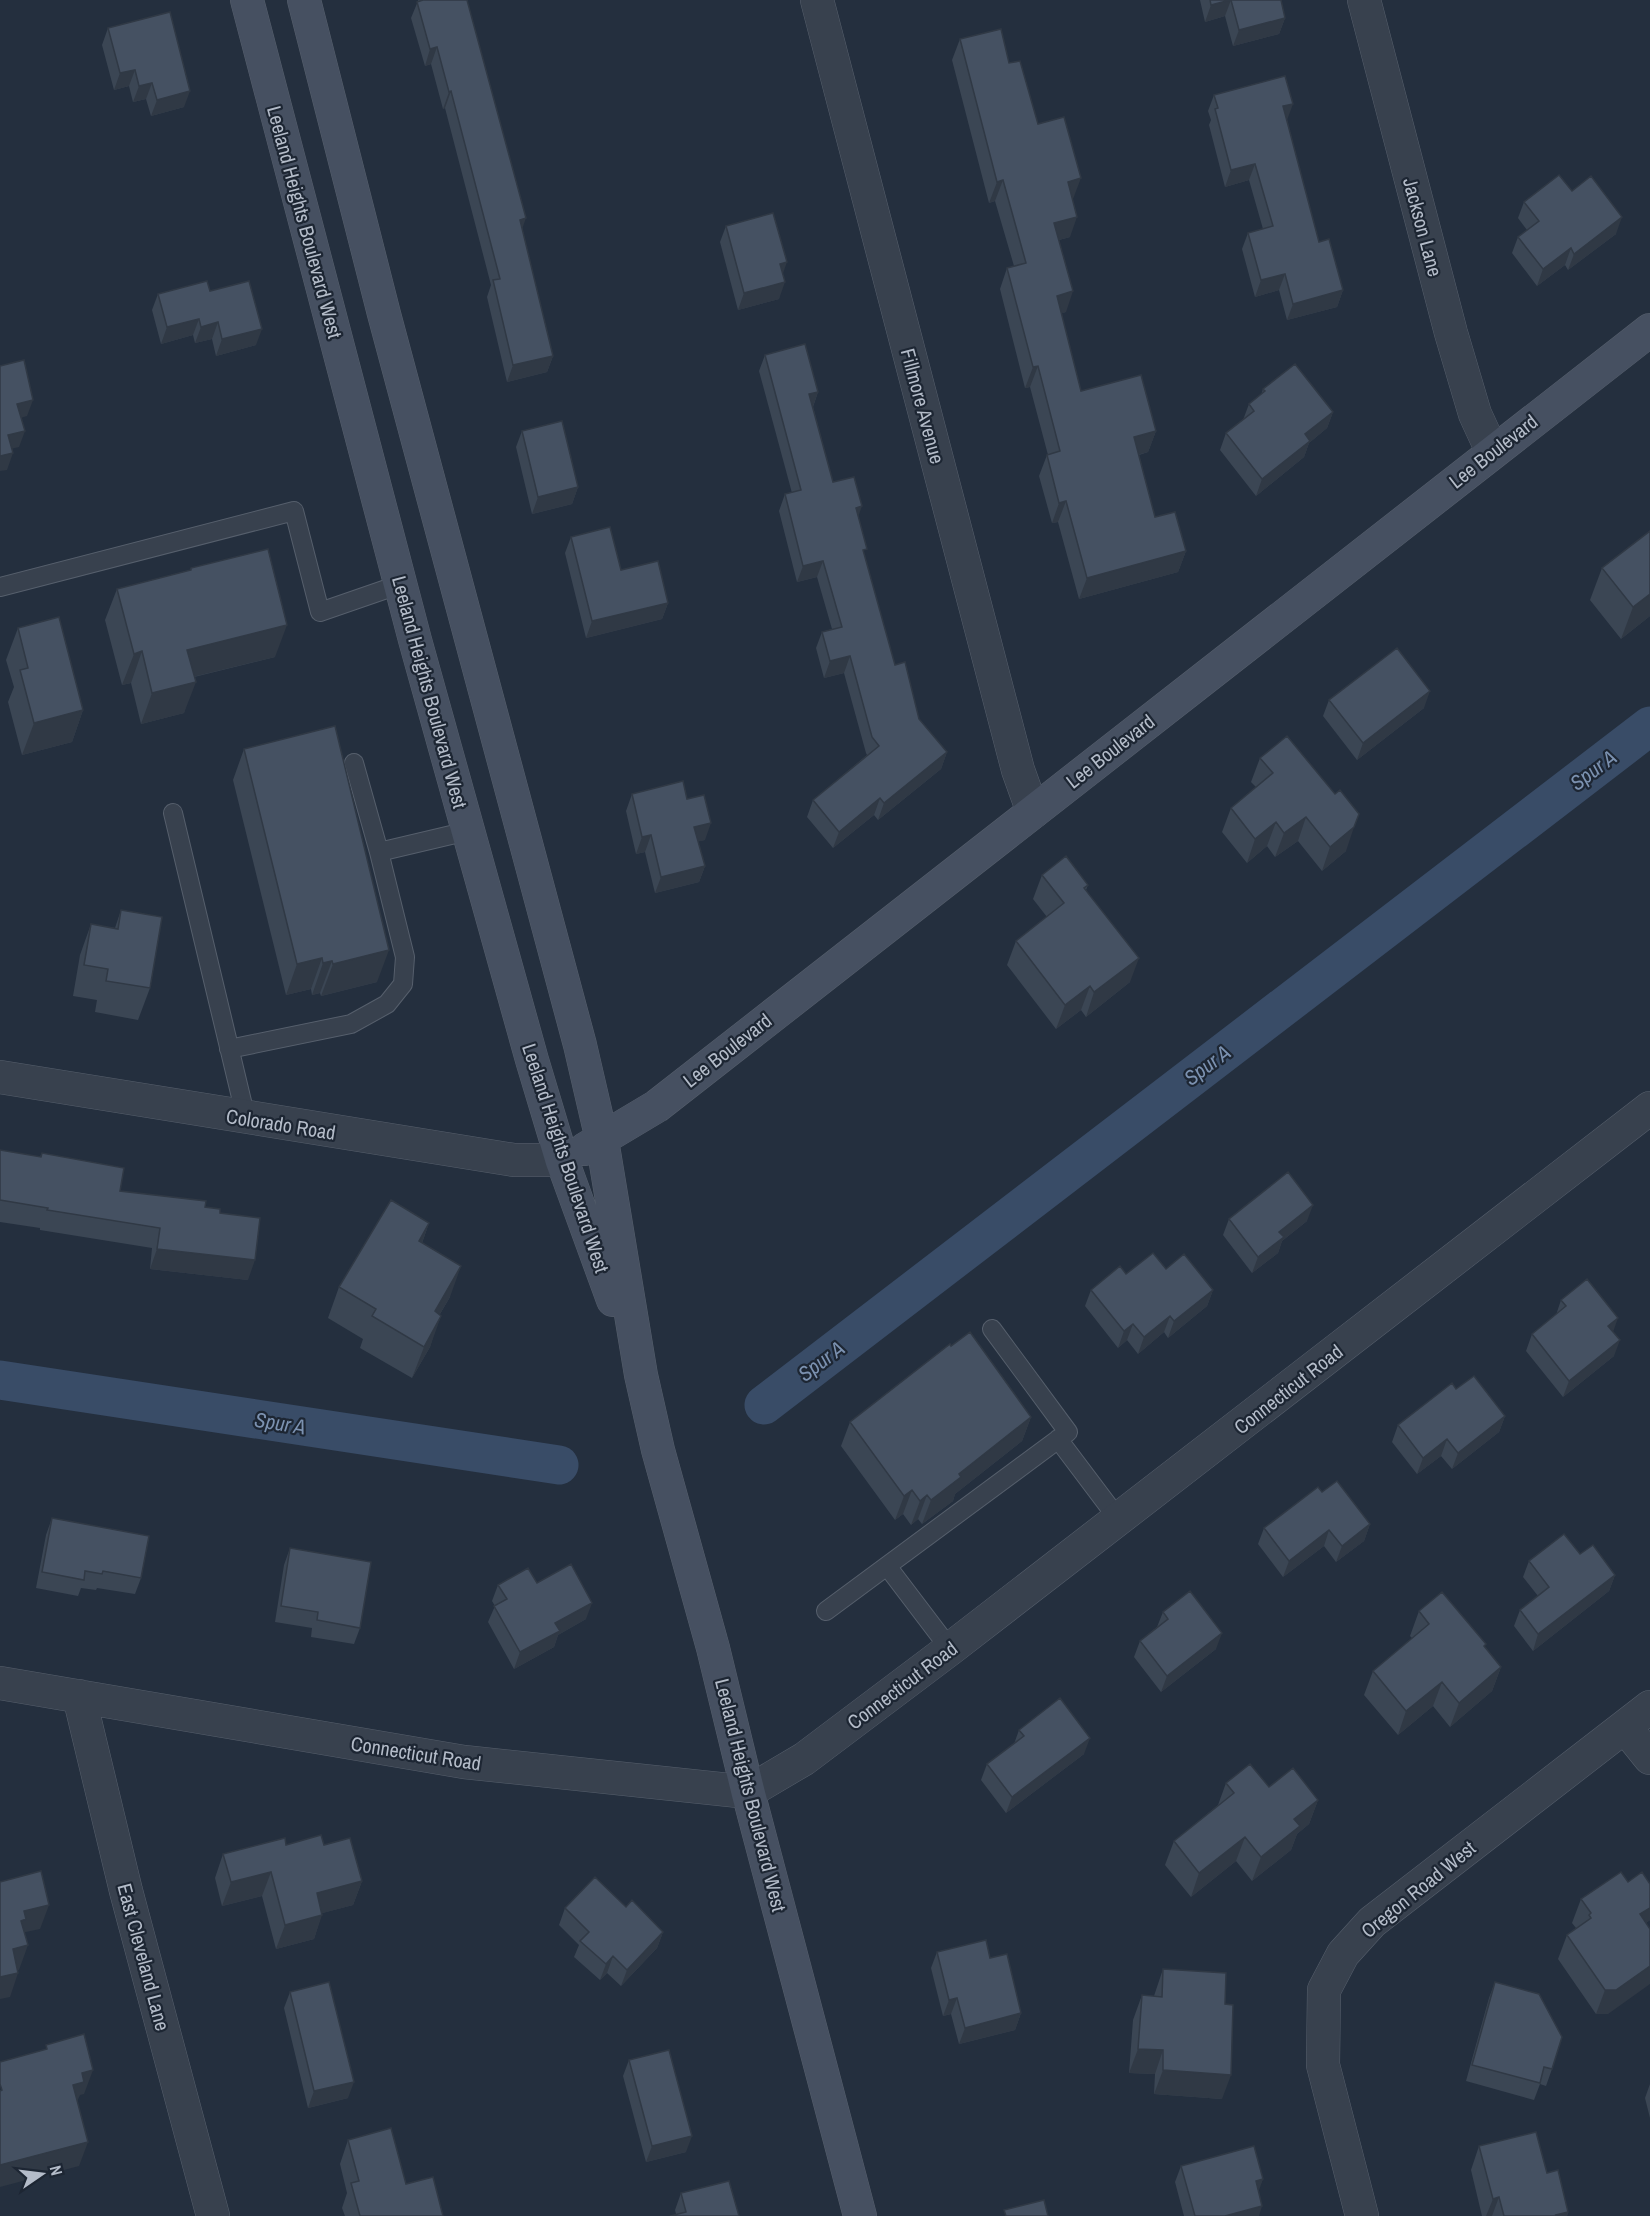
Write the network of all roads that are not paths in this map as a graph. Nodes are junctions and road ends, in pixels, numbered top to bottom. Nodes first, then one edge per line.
1 (247, 0) edge
2 (304, 0) edge
3 (817, 0) edge
4 (1364, 0) edge
5 (1650, 330) edge
6 (1492, 451) junction
7 (400, 584) junction
8 (0, 587) edge
9 (354, 763) dead end
10 (1033, 812) junction
11 (172, 813) dead end
12 (468, 831) junction
13 (379, 852) junction
14 (229, 1049) junction
15 (1, 1073) edge
16 (1650, 1108) edge
17 (246, 1118) junction
18 (602, 1140) junction
19 (562, 1160) junction
20 (992, 1329) dead end
21 (641, 1375) junction
22 (1058, 1439) junction
23 (1119, 1520) junction
24 (887, 1566) junction
25 (826, 1611) dead end
26 (950, 1649) junction
27 (0, 1683) edge
28 (79, 1696) junction
29 (1650, 1707) edge
30 (1625, 1726) junction
31 (1650, 1758) edge
32 (748, 1792) junction
33 (213, 2216) edge
34 (860, 2216) edge
35 (1362, 2216) edge

1 - 7 main road, Leeland Heights Boulevard West
2 - 18 main road, Leeland Heights Boulevard West
3 - 10 street, Fillmore Avenue
4 - 6 street, Jackson Lane
5 - 6 main road, Lee Boulevard
6 - 10 main road, Lee Boulevard
7 - 8 lane
7 - 12 main road, Leeland Heights Boulevard West
9 - 13 lane
10 - 18 main road, Lee Boulevard
11 - 14 lane
12 - 13 lane
12 - 19 main road, Leeland Heights Boulevard West
13 - 14 lane
14 - 17 lane
15 - 17 street, Colorado Road
16 - 23 street, Connecticut Road
17 - 19 street, Colorado Road
18 - 19 main road, Lee Boulevard
18 - 21 main road, Leeland Heights Boulevard West
19 - 21 main road, Leeland Heights Boulevard West
20 - 22 lane
21 - 32 main road, Leeland Heights Boulevard West
22 - 23 lane
22 - 24 lane
23 - 26 street, Connecticut Road
24 - 25 lane
24 - 26 lane
26 - 32 street, Connecticut Road
27 - 28 street, Connecticut Road
28 - 32 street, Connecticut Road
28 - 33 street, East Cleveland Lane
29 - 30 street, Oregon Road West
30 - 31 street
30 - 35 street, Oregon Road West
32 - 34 main road, Leeland Heights Boulevard West

